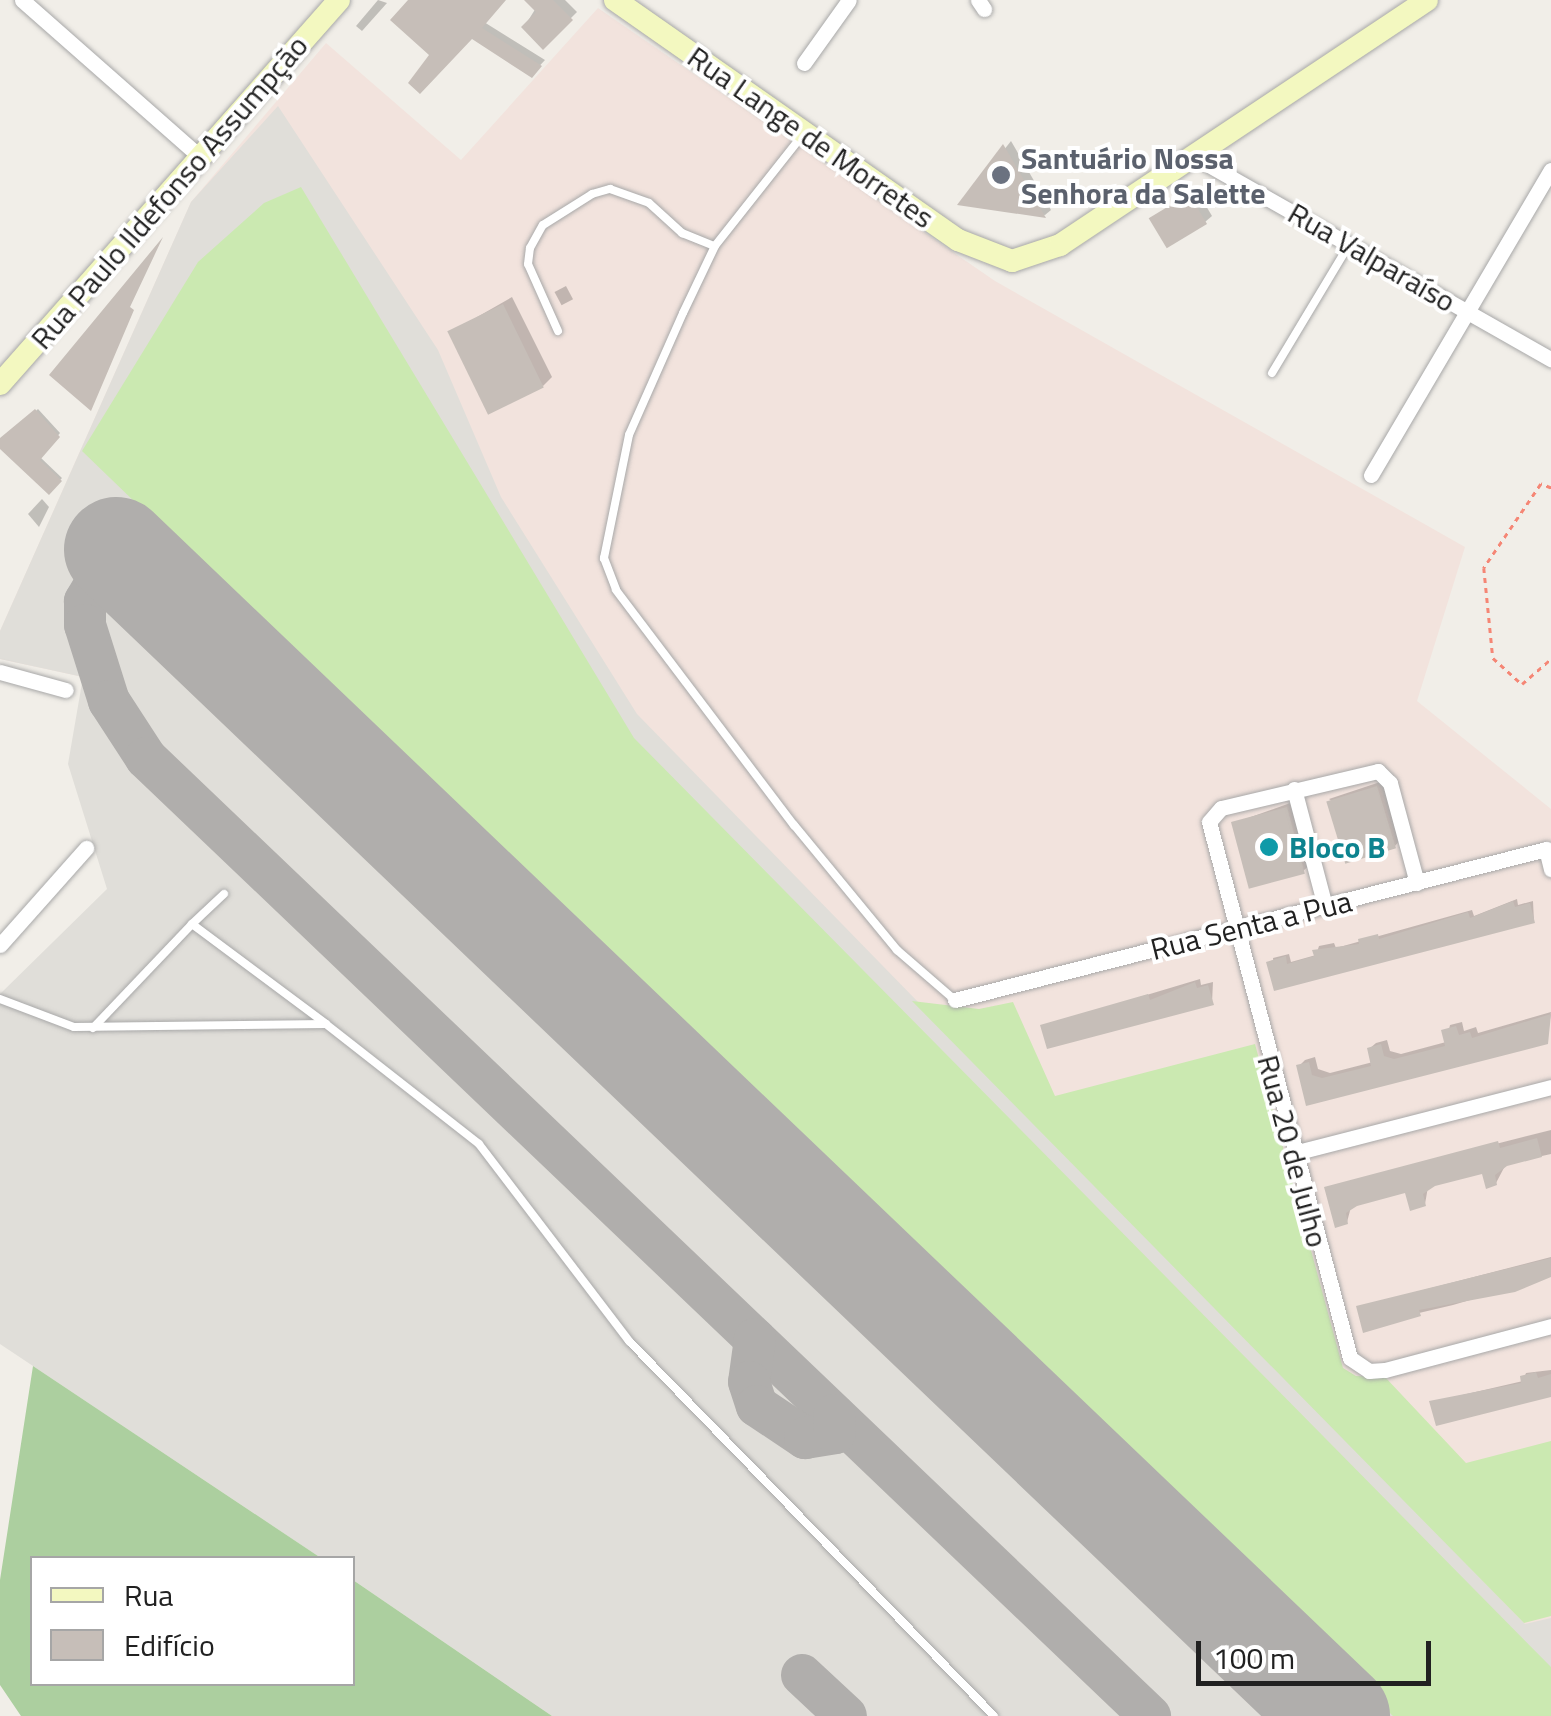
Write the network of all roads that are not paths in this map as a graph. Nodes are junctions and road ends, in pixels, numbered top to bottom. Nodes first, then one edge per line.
1 (22, 0) edge
2 (339, 0) edge
3 (615, 0) edge
4 (849, 0) edge
5 (1428, 0) edge
6 (804, 62) dead end
7 (804, 132) junction
8 (1192, 156) junction
9 (200, 157) junction
10 (1551, 170) edge
11 (1349, 245) junction
12 (714, 246) junction
13 (1468, 312) junction
14 (558, 331) dead end
15 (1551, 359) edge
16 (1272, 373) dead end
17 (0, 384) edge
18 (1371, 476) dead end
19 (0, 672) edge
20 (66, 690) dead end
21 (1294, 790) junction
22 (86, 848) dead end
23 (1549, 850) edge
24 (1551, 868) edge
25 (1417, 883) junction
26 (224, 894) dead end
27 (1325, 906) junction
28 (192, 924) junction
29 (1235, 929) junction
30 (0, 945) edge
31 (0, 999) edge
32 (955, 1000) joint
33 (326, 1024) junction
34 (93, 1028) junction
35 (1551, 1086) edge
36 (1294, 1153) junction
37 (1551, 1326) edge
38 (994, 1716) edge

1 - 9 street
2 - 9 main road, Rua Paulo Ildefonso Assumpção
3 - 7 main road, Rua Lange de Morretes
4 - 6 street
5 - 8 main road
7 - 8 main road, Rua Lange de Morretes
7 - 12 lane
8 - 11 street, Rua Valparaíso
9 - 17 main road, Rua Paulo Ildefonso Assumpção
10 - 13 street
11 - 13 street, Rua Valparaíso
11 - 16 lane
12 - 14 lane
12 - 32 lane
13 - 15 street, Rua Valparaíso
13 - 18 street
19 - 20 street
21 - 25 street
21 - 27 street
21 - 29 street, Rua 20 de Julho
22 - 30 street
23 - 24 street
23 - 25 street, Rua Senta a Pua
25 - 27 street, Rua Senta a Pua
26 - 28 lane
27 - 29 street, Rua Senta a Pua
28 - 33 lane
28 - 34 lane
29 - 32 street, Rua Senta a Pua
29 - 36 street, Rua 20 de Julho
31 - 34 lane
33 - 34 lane
33 - 38 lane
35 - 36 street
36 - 37 street, Rua 20 de Julho

